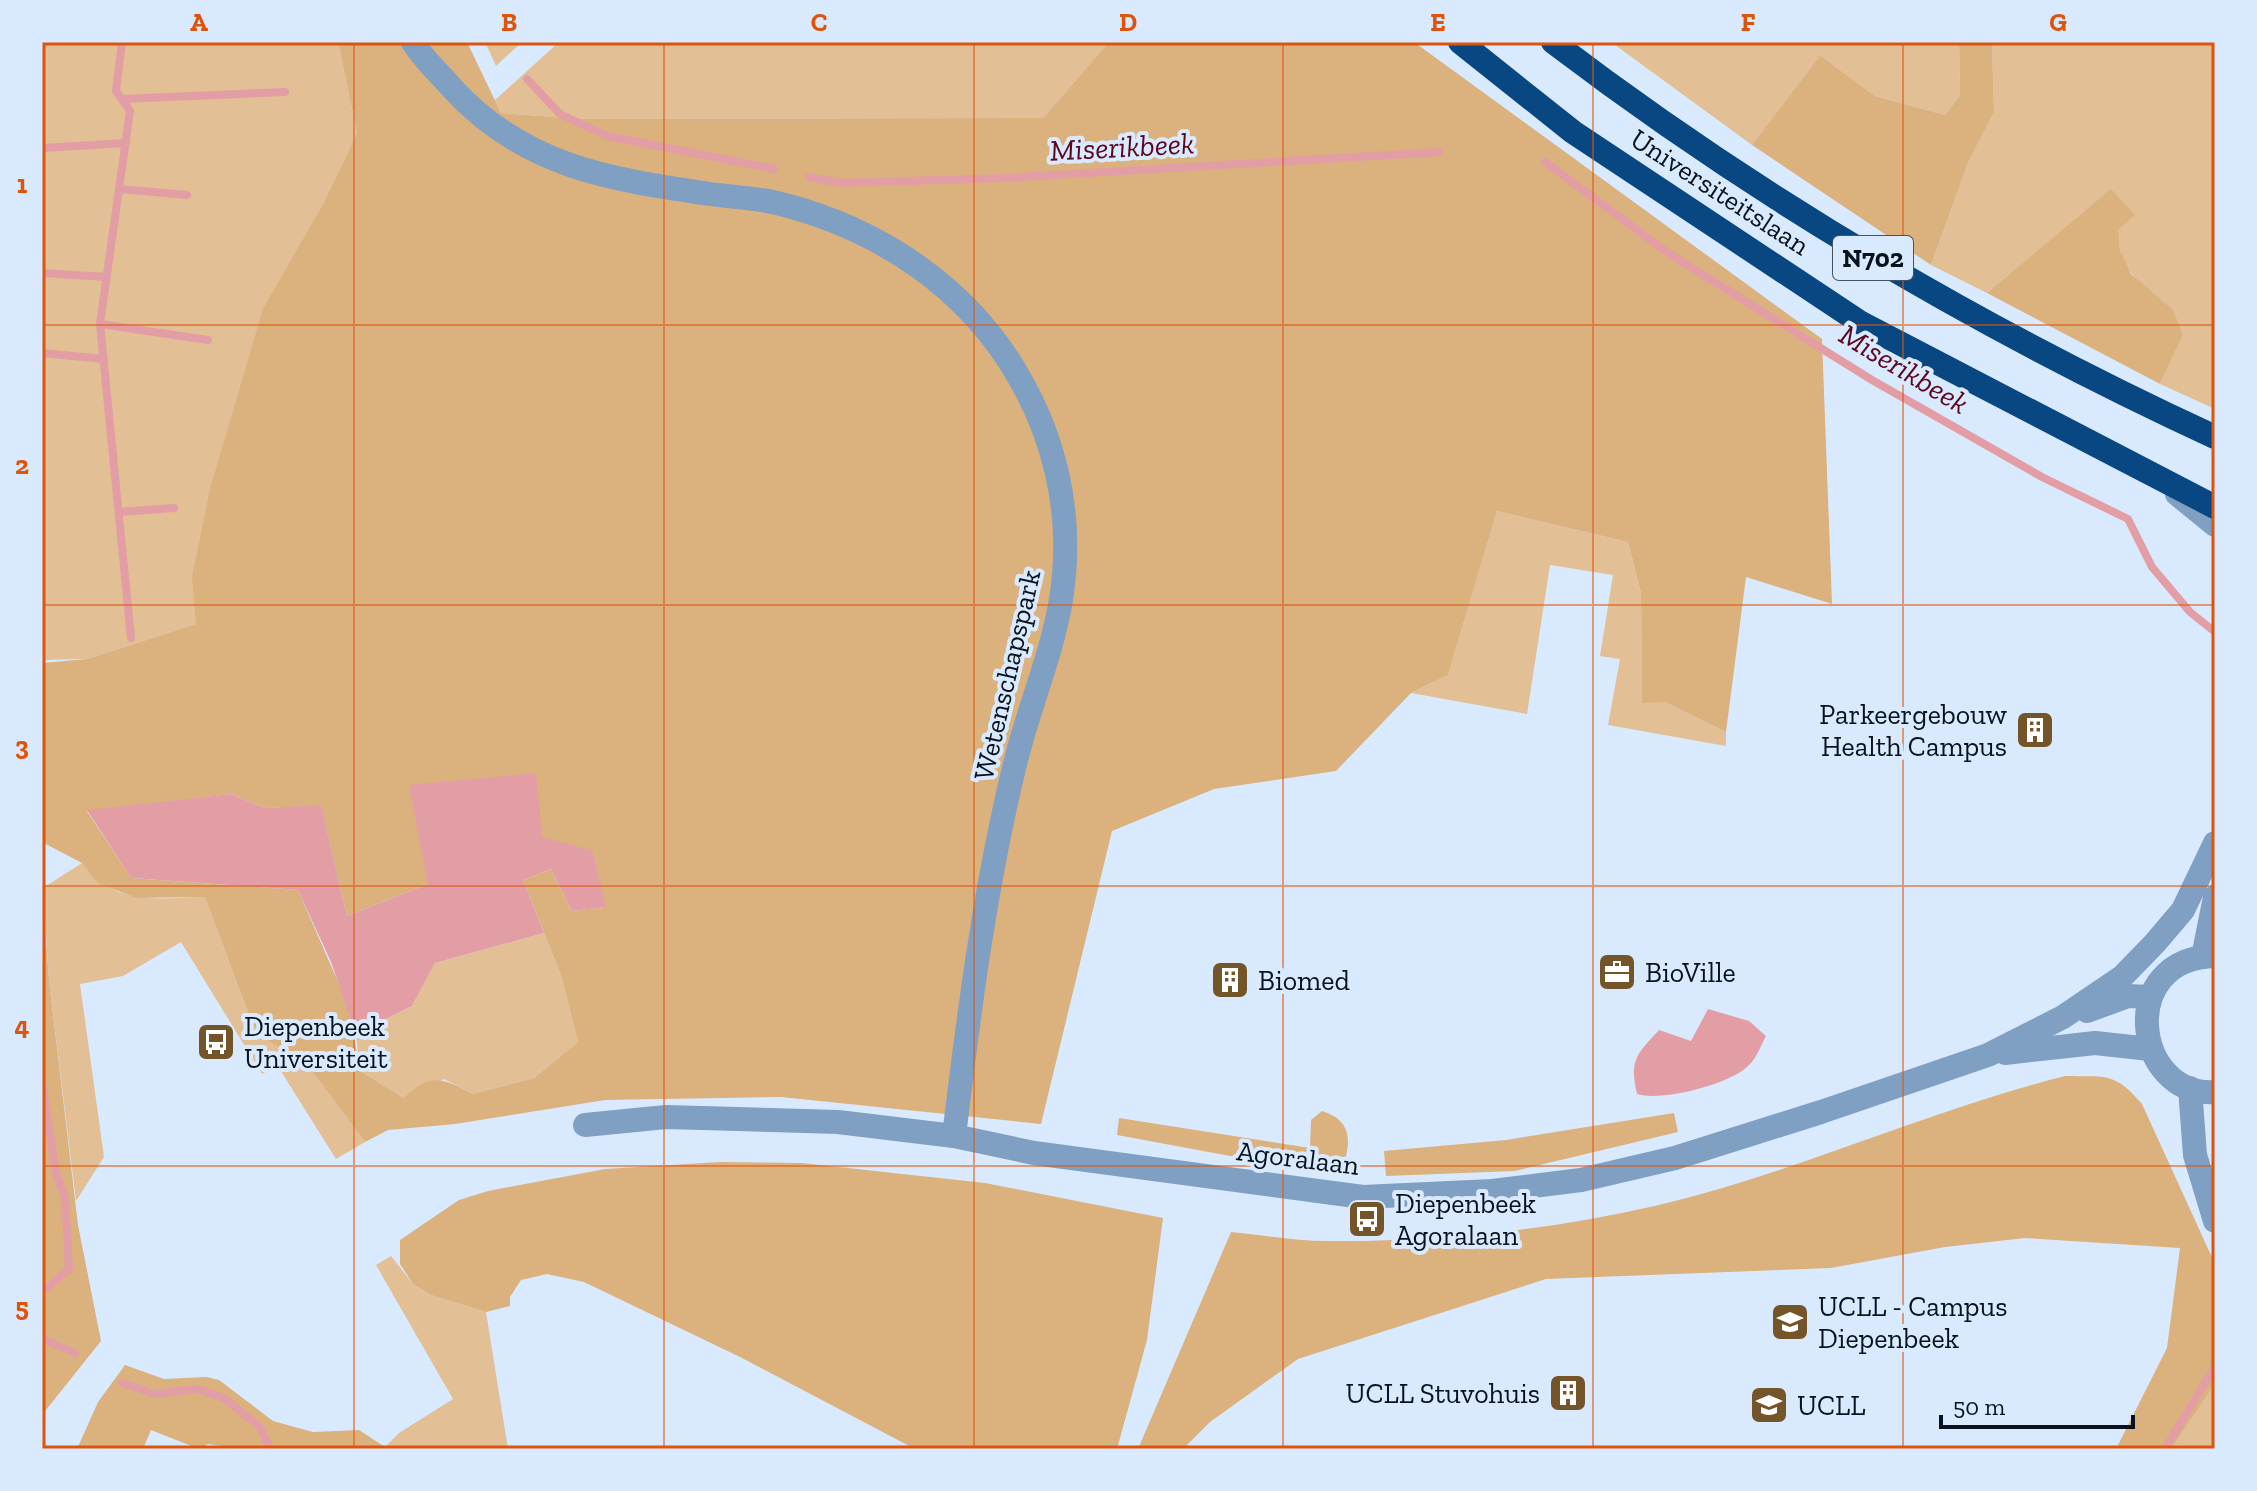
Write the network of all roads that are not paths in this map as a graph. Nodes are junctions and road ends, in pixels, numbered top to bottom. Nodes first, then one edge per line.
1 (413, 42) edge
2 (1460, 42) edge
3 (1553, 42) edge
4 (2215, 437) edge
5 (2163, 482) junction
6 (2215, 507) edge
7 (2215, 525) edge
8 (2215, 843) edge
9 (2215, 897) edge
10 (2209, 956) edge
11 (2150, 997) junction
12 (2063, 1017) junction
13 (2150, 1049) junction
14 (1988, 1055) junction
15 (2190, 1088) junction
16 (2215, 1092) edge
17 (585, 1125) dead end
18 (954, 1136) junction
19 (2215, 1221) edge

1 - 18 street, Wetenschapspark
2 - 5 highway, Universiteitslaan / N702
3 - 4 highway, Universiteitslaan / N702
5 - 6 highway, Universiteitslaan / N702
5 - 7 street
8 - 12 street, Agoralaan
9 - 10 street
10 - 11 street
11 - 12 street, Agoralaan
11 - 13 street
12 - 14 street, Agoralaan
13 - 14 street, Agoralaan
13 - 15 street
14 - 18 street, Agoralaan
15 - 16 street
15 - 19 street
17 - 18 street, Agoralaan

